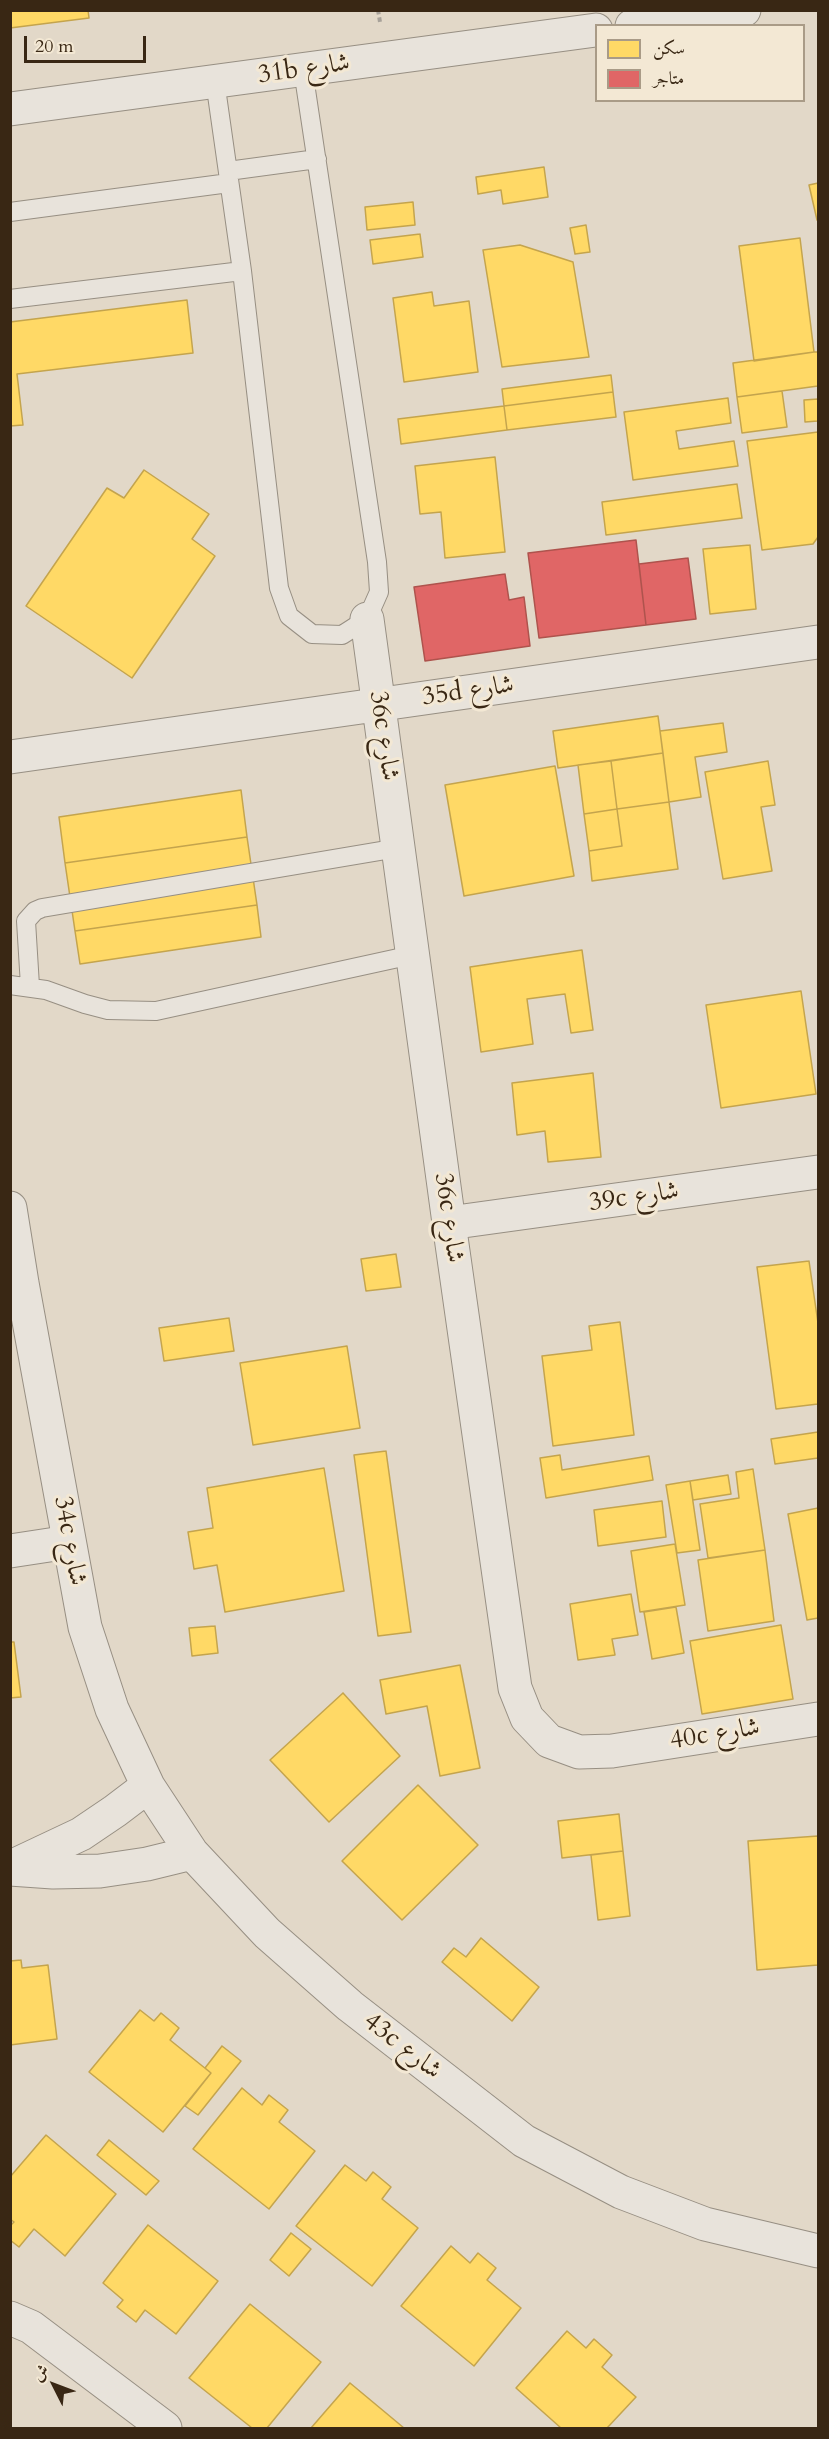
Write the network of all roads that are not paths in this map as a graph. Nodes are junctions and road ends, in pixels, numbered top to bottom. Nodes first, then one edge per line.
1 (744, 10) edge
2 (646, 24) edge
3 (595, 30) edge
4 (303, 70) junction
5 (215, 81) junction
6 (10, 109) edge
7 (317, 159) junction
8 (228, 177) junction
9 (10, 212) edge
10 (242, 271) junction
11 (10, 299) edge
12 (367, 619) junction
13 (819, 642) edge
14 (379, 705) junction
15 (10, 757) edge
16 (398, 848) junction
17 (412, 955) junction
18 (10, 985) edge
19 (30, 986) junction
20 (819, 1172) edge
21 (10, 1208) edge
22 (449, 1223) junction
23 (16, 1284) edge
24 (69, 1542) junction
25 (10, 1551) edge
26 (819, 1719) edge
27 (612, 1751) joint
28 (148, 1786) junction
29 (192, 1853) junction
30 (10, 1868) edge
31 (819, 2251) edge
32 (10, 2318) edge
33 (165, 2428) edge

1 - 2 street
3 - 4 street, 31b شارع
4 - 5 street, 31b شارع
4 - 7 lane
5 - 6 street, 31b شارع
5 - 8 lane
7 - 8 lane
7 - 12 lane
8 - 9 lane
8 - 10 lane
10 - 11 lane
10 - 12 lane
12 - 14 street, 36c شارع
13 - 14 street, 35d شارع
14 - 15 street, 35d شارع
14 - 16 street, 36c شارع
16 - 17 street, 36c شارع
16 - 19 lane
17 - 19 lane
17 - 22 street, 36c شارع
18 - 19 lane
20 - 22 street, 39c شارع
21 - 23 street, 34c شارع
22 - 27 street, 36c شارع
23 - 24 street, 34c شارع
24 - 25 street
24 - 28 street, 34c شارع
26 - 27 street, 40c شارع
28 - 29 street, 34c شارع
28 - 30 street
29 - 30 street
29 - 31 street, 43c شارع
32 - 33 street

